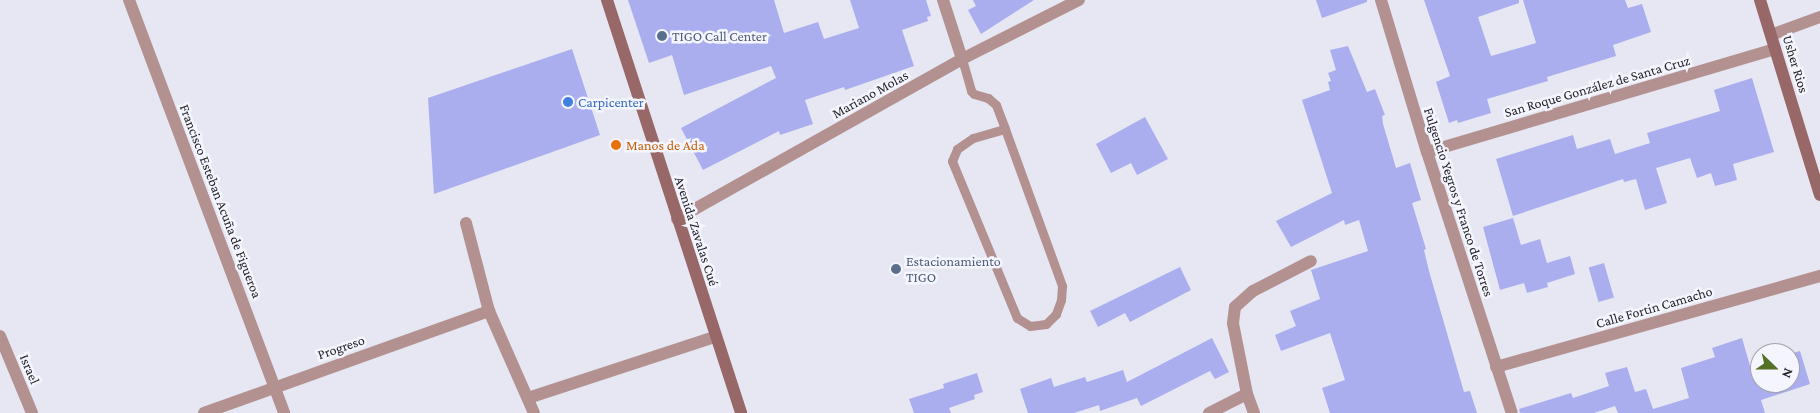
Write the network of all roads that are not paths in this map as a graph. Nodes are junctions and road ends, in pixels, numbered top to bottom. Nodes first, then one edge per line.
1 (129, 0) edge
2 (607, 0) edge
3 (943, 0) edge
4 (1079, 0) edge
5 (1381, 0) edge
6 (1760, 0) edge
7 (1820, 17) edge
8 (1771, 35) junction
9 (1775, 49) junction
10 (962, 59) junction
11 (1005, 129) junction
12 (1427, 152) junction
13 (1820, 195) edge
14 (677, 219) junction
15 (466, 223) dead end
16 (1312, 261) dead end
17 (1820, 276) edge
18 (490, 311) junction
19 (0, 336) edge
20 (715, 337) junction
21 (1496, 367) junction
22 (274, 387) junction
23 (1247, 394) junction
24 (528, 398) junction
25 (32, 413) edge
26 (204, 413) edge
27 (284, 413) edge
28 (534, 413) edge
29 (741, 413) edge
30 (1209, 413) edge
31 (1254, 413) edge
32 (1512, 413) edge

1 - 22 street, Francisco Esteban Acuña de Figueroa
2 - 14 main road, Avenida Zavalas Cué
3 - 10 street
4 - 10 street, Mariano Molas
5 - 12 street, Fulgencio Yegros y Franco de Torres
6 - 8 main road, Usher Rios
7 - 8 street
8 - 9 main road, Usher Rios
9 - 12 street, San Roque González de Santa Cruz
9 - 13 main road, Usher Rios
10 - 11 lane
10 - 14 street, Mariano Molas
11 - 11 lane
12 - 21 street, Fulgencio Yegros y Franco de Torres
14 - 20 main road, Avenida Zavalas Cué
15 - 18 street
16 - 23 street
17 - 21 street, Calle Fortin Camacho
18 - 22 street, Progreso
18 - 24 street
19 - 25 street, Israel
20 - 24 street
20 - 29 main road, Avenida Zavalas Cué
21 - 32 street, Fulgencio Yegros y Franco de Torres
22 - 26 street, Progreso
22 - 27 street, Francisco Esteban Acuña de Figueroa
23 - 30 street
23 - 31 street
24 - 28 street

